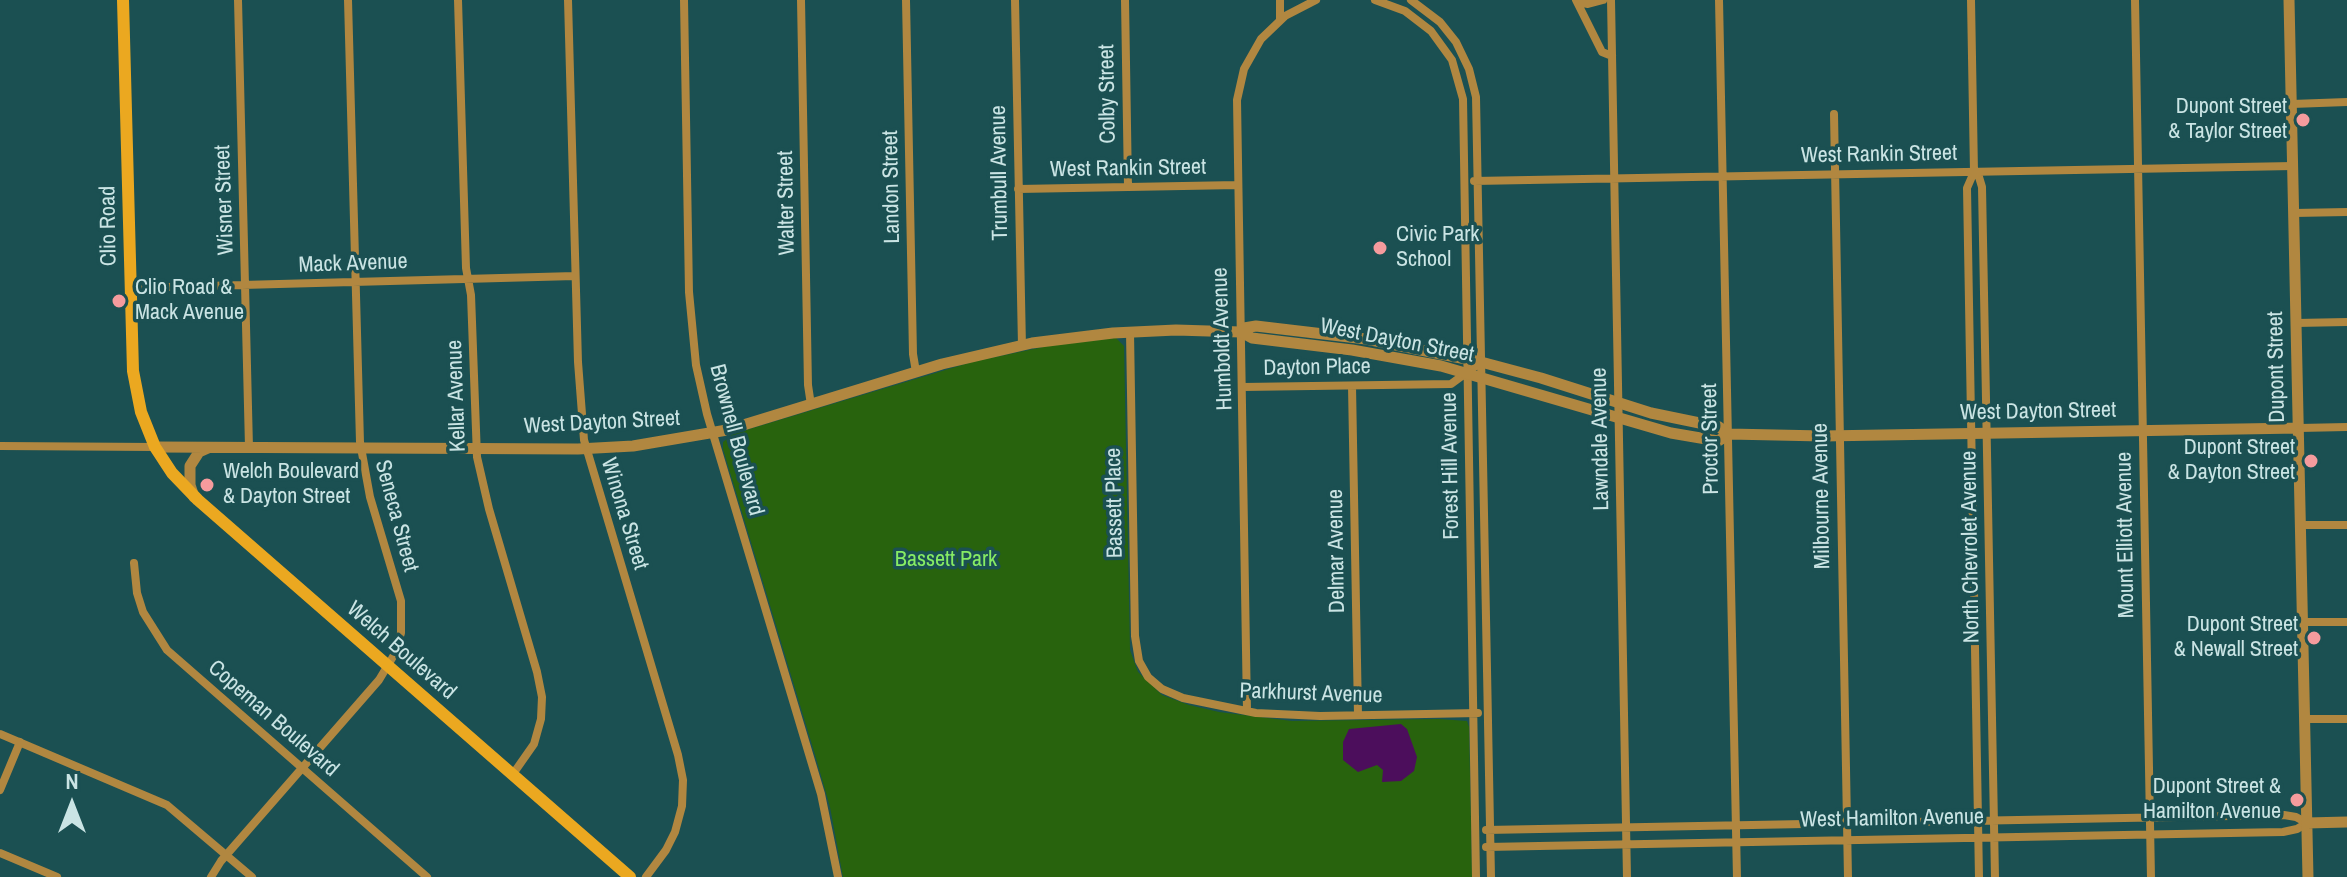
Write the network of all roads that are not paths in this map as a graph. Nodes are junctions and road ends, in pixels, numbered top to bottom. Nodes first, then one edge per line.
1 (123, 0) edge
2 (238, 0) edge
3 (348, 0) edge
4 (458, 0) edge
5 (568, 0) edge
6 (684, 0) edge
7 (801, 0) edge
8 (906, 0) edge
9 (1015, 0) edge
10 (1125, 0) edge
11 (1280, 0) edge
12 (1316, 0) edge
13 (1375, 0) edge
14 (1411, 0) edge
15 (1603, 0) edge
16 (1611, 0) edge
17 (1719, 0) edge
18 (1971, 0) edge
19 (2135, 0) edge
20 (2289, 0) edge
21 (1577, 1) edge
22 (1280, 20) junction
23 (1612, 56) junction
24 (2347, 102) edge
25 (2292, 104) junction
26 (1834, 114) dead end
27 (2293, 166) junction
28 (2137, 169) junction
29 (1974, 172) junction
30 (1835, 174) junction
31 (1723, 176) junction
32 (1615, 178) junction
33 (1464, 181) junction
34 (1477, 181) junction
35 (1238, 185) junction
36 (1128, 187) junction
37 (1018, 189) junction
38 (2347, 212) edge
39 (2294, 213) junction
40 (1465, 242) junction
41 (1478, 242) junction
42 (575, 276) junction
43 (468, 279) junction
44 (355, 282) junction
45 (245, 285) junction
46 (131, 288) junction
47 (2347, 322) edge
48 (2296, 323) junction
49 (1130, 332) junction
50 (1241, 332) junction
51 (1969, 335) junction
52 (1985, 335) junction
53 (1348, 336) junction
54 (1022, 346) junction
55 (1347, 349) junction
56 (1467, 359) junction
57 (1481, 362) junction
58 (916, 372) junction
59 (1467, 373) junction
60 (1481, 377) junction
61 (1352, 386) junction
62 (1243, 387) junction
63 (1618, 403) junction
64 (811, 405) junction
65 (1619, 418) junction
66 (2347, 427) edge
67 (2299, 428) junction
68 (2142, 431) junction
69 (713, 433) junction
70 (1970, 433) junction
71 (1987, 433) junction
72 (1729, 434) junction
73 (1839, 436) junction
74 (1482, 438) junction
75 (1468, 439) junction
76 (0, 446) edge
77 (155, 447) junction
78 (214, 447) junction
79 (249, 447) junction
80 (360, 447) junction
81 (476, 448) junction
82 (585, 449) junction
83 (194, 497) junction
84 (2301, 525) junction
85 (2347, 525) edge
86 (1484, 545) junction
87 (1470, 546) junction
88 (134, 563) dead end
89 (2303, 622) junction
90 (2347, 622) edge
91 (1991, 630) junction
92 (1974, 631) junction
93 (388, 666) junction
94 (1144, 672) joint
95 (1247, 711) junction
96 (1474, 713) junction
97 (1487, 713) junction
98 (1358, 715) junction
99 (2304, 719) junction
100 (2347, 719) edge
101 (0, 734) edge
102 (20, 742) junction
103 (303, 769) junction
104 (513, 774) junction
105 (0, 790) edge
106 (2150, 818) junction
107 (1994, 820) junction
108 (1978, 821) junction
109 (2347, 822) edge
110 (1847, 823) junction
111 (2307, 823) junction
112 (1736, 826) junction
113 (1627, 828) junction
114 (1476, 830) junction
115 (1489, 830) junction
116 (2150, 834) junction
117 (1994, 837) junction
118 (1978, 838) junction
119 (1847, 840) junction
120 (1737, 842) junction
121 (1627, 844) junction
122 (1476, 847) junction
123 (1490, 847) junction
124 (0, 853) edge
125 (227, 855) junction
126 (57, 877) edge
127 (211, 877) edge
128 (252, 877) edge
129 (427, 877) edge
130 (630, 877) edge
131 (646, 877) edge
132 (838, 877) edge
133 (1476, 877) edge
134 (1491, 877) edge
135 (1627, 877) edge
136 (1737, 877) edge
137 (1848, 877) edge
138 (1979, 877) edge
139 (1995, 877) edge
140 (2151, 877) edge
141 (2308, 877) edge

1 - 46 main road, Clio Road
2 - 45 street, Wisner Street
3 - 44 street, Seneca Street
4 - 43 street, Kellar Avenue
5 - 42 street, Winona Street
6 - 69 street, Brownell Boulevard
7 - 64 street, Walter Street
8 - 58 street, Landon Street
9 - 37 street, Trumbull Avenue
10 - 36 street, Colby Street
11 - 22 street
12 - 22 street, Humboldt Avenue
13 - 33 street, Forest Hill Avenue
14 - 34 street, Forest Hill Avenue
15 - 21 street
16 - 23 street, Lawndale Avenue
17 - 31 street, Proctor Street
18 - 29 street, North Chevrolet Avenue
19 - 28 street, Mount Elliott Avenue
20 - 25 street, Dupont Street
21 - 23 street
22 - 35 street, Humboldt Avenue
23 - 32 street, Lawndale Avenue
24 - 25 street
25 - 27 street, Dupont Street
26 - 30 street, Milbourne Avenue
27 - 28 street, West Rankin Street
27 - 39 street, Dupont Street
28 - 29 street, West Rankin Street
28 - 68 street, Mount Elliott Avenue
29 - 30 street, West Rankin Street
29 - 51 street, North Chevrolet Avenue
29 - 52 street, North Chevrolet Avenue
30 - 31 street, West Rankin Street
30 - 73 street, Milbourne Avenue
31 - 32 street, West Rankin Street
31 - 72 street, Proctor Street
32 - 34 street, West Rankin Street
32 - 63 street, Lawndale Avenue
33 - 34 street, West Rankin Street
33 - 40 street, Forest Hill Avenue
34 - 41 street, Forest Hill Avenue
35 - 36 street, West Rankin Street
35 - 50 street, Humboldt Avenue
36 - 37 street, West Rankin Street
37 - 54 street, Trumbull Avenue
38 - 39 street
39 - 48 street, Dupont Street
40 - 41 street
40 - 56 street, Forest Hill Avenue
41 - 57 street, Forest Hill Avenue
42 - 43 street, Mack Avenue
42 - 82 street, Winona Street
43 - 44 street, Mack Avenue
43 - 81 street, Kellar Avenue
44 - 45 street, Mack Avenue
44 - 80 street, Seneca Street
45 - 46 street, Mack Avenue
45 - 79 street, Wisner Street
46 - 77 main road, Clio Road
47 - 48 street
48 - 67 street, Dupont Street
49 - 50 street, West Dayton Street
49 - 54 street, West Dayton Street
49 - 94 street, Bassett Place
50 - 53 street, West Dayton Street
50 - 55 street, West Dayton Street
50 - 62 street, Humboldt Avenue
51 - 52 street
51 - 70 street, North Chevrolet Avenue
52 - 71 street, North Chevrolet Avenue
53 - 55 street
53 - 56 street, West Dayton Street
54 - 58 street, West Dayton Street
55 - 59 street, West Dayton Street
56 - 57 street, West Dayton Street
56 - 59 street, Forest Hill Avenue
57 - 59 street, Dayton Place
57 - 60 street, Forest Hill Avenue
57 - 63 street, West Dayton Street
58 - 64 street, West Dayton Street
59 - 60 street, West Dayton Street
59 - 61 street, Dayton Place
59 - 75 street, Forest Hill Avenue
60 - 65 street, West Dayton Street
60 - 74 street, Forest Hill Avenue
61 - 62 street, Dayton Place
61 - 98 street, Delmar Avenue
62 - 95 street, Humboldt Avenue
63 - 65 street, Lawndale Avenue
63 - 72 street, West Dayton Street
64 - 69 street, West Dayton Street
65 - 72 street, West Dayton Street
65 - 113 street, Lawndale Avenue
66 - 67 street, West Dayton Street
67 - 68 street, West Dayton Street
67 - 84 street, Dupont Street
68 - 71 street, West Dayton Street
68 - 106 street, Mount Elliott Avenue
69 - 82 street, West Dayton Street
69 - 132 street, Brownell Boulevard
70 - 71 street, West Dayton Street
70 - 73 street, West Dayton Street
70 - 92 street, North Chevrolet Avenue
71 - 91 street, North Chevrolet Avenue
72 - 73 street, West Dayton Street
72 - 112 street, Proctor Street
73 - 110 street, Milbourne Avenue
74 - 75 street
74 - 86 street, Forest Hill Avenue
75 - 87 street, Forest Hill Avenue
76 - 77 street, West Dayton Street
77 - 78 street, West Dayton Street
77 - 83 main road, Welch Boulevard
78 - 79 street, West Dayton Street
78 - 83 street
79 - 80 street, West Dayton Street
80 - 81 street, West Dayton Street
80 - 93 street, Seneca Street
81 - 82 street, West Dayton Street
81 - 104 street, Kellar Avenue
82 - 131 street, Winona Street
83 - 93 main road, Welch Boulevard
84 - 85 street
84 - 89 street, Dupont Street
86 - 87 street
86 - 97 street, Forest Hill Avenue
87 - 96 street, Forest Hill Avenue
88 - 103 street, Copeman Boulevard
89 - 90 street
89 - 99 street, Dupont Street
91 - 92 street
91 - 107 street, North Chevrolet Avenue
92 - 108 street, North Chevrolet Avenue
93 - 103 street, Seneca Street
93 - 104 main road, Welch Boulevard
94 - 95 street, Parkhurst Avenue
95 - 98 street, Parkhurst Avenue
96 - 97 street, Parkhurst Avenue
96 - 98 street, Parkhurst Avenue
96 - 114 street, Forest Hill Avenue
97 - 115 street, Forest Hill Avenue
99 - 100 street
99 - 111 street, Dupont Street
101 - 102 street
102 - 105 street
102 - 125 street
103 - 125 street, Seneca Street
103 - 129 street, Copeman Boulevard
104 - 130 main road, Welch Boulevard
106 - 107 street, West Hamilton Avenue
106 - 111 street, West Hamilton Avenue
106 - 116 street, Mount Elliott Avenue
107 - 108 street, West Hamilton Avenue
107 - 117 street, North Chevrolet Avenue
108 - 110 street, West Hamilton Avenue
108 - 118 street, North Chevrolet Avenue
109 - 111 street, West Hamilton Avenue
110 - 112 street, West Hamilton Avenue
110 - 119 street, Milbourne Avenue
111 - 116 street, West Hamilton Avenue
111 - 141 street, Dupont Street
112 - 113 street, West Hamilton Avenue
112 - 120 street, Proctor Street
113 - 115 street, West Hamilton Avenue
113 - 121 street, Lawndale Avenue
114 - 115 street, West Hamilton Avenue
114 - 122 street, Forest Hill Avenue
115 - 123 street, Forest Hill Avenue
116 - 117 street, West Hamilton Avenue
116 - 140 street, Mount Elliott Avenue
117 - 118 street, West Hamilton Avenue
117 - 139 street, North Chevrolet Avenue
118 - 119 street, West Hamilton Avenue
118 - 138 street, North Chevrolet Avenue
119 - 120 street, West Hamilton Avenue
119 - 137 street, Milbourne Avenue
120 - 121 street, West Hamilton Avenue
120 - 136 street, Proctor Street
121 - 123 street, West Hamilton Avenue
121 - 135 street, Lawndale Avenue
122 - 123 street, West Hamilton Avenue
122 - 133 street, Forest Hill Avenue
123 - 134 street, Forest Hill Avenue
124 - 126 street
125 - 127 street, Seneca Street
125 - 128 street

